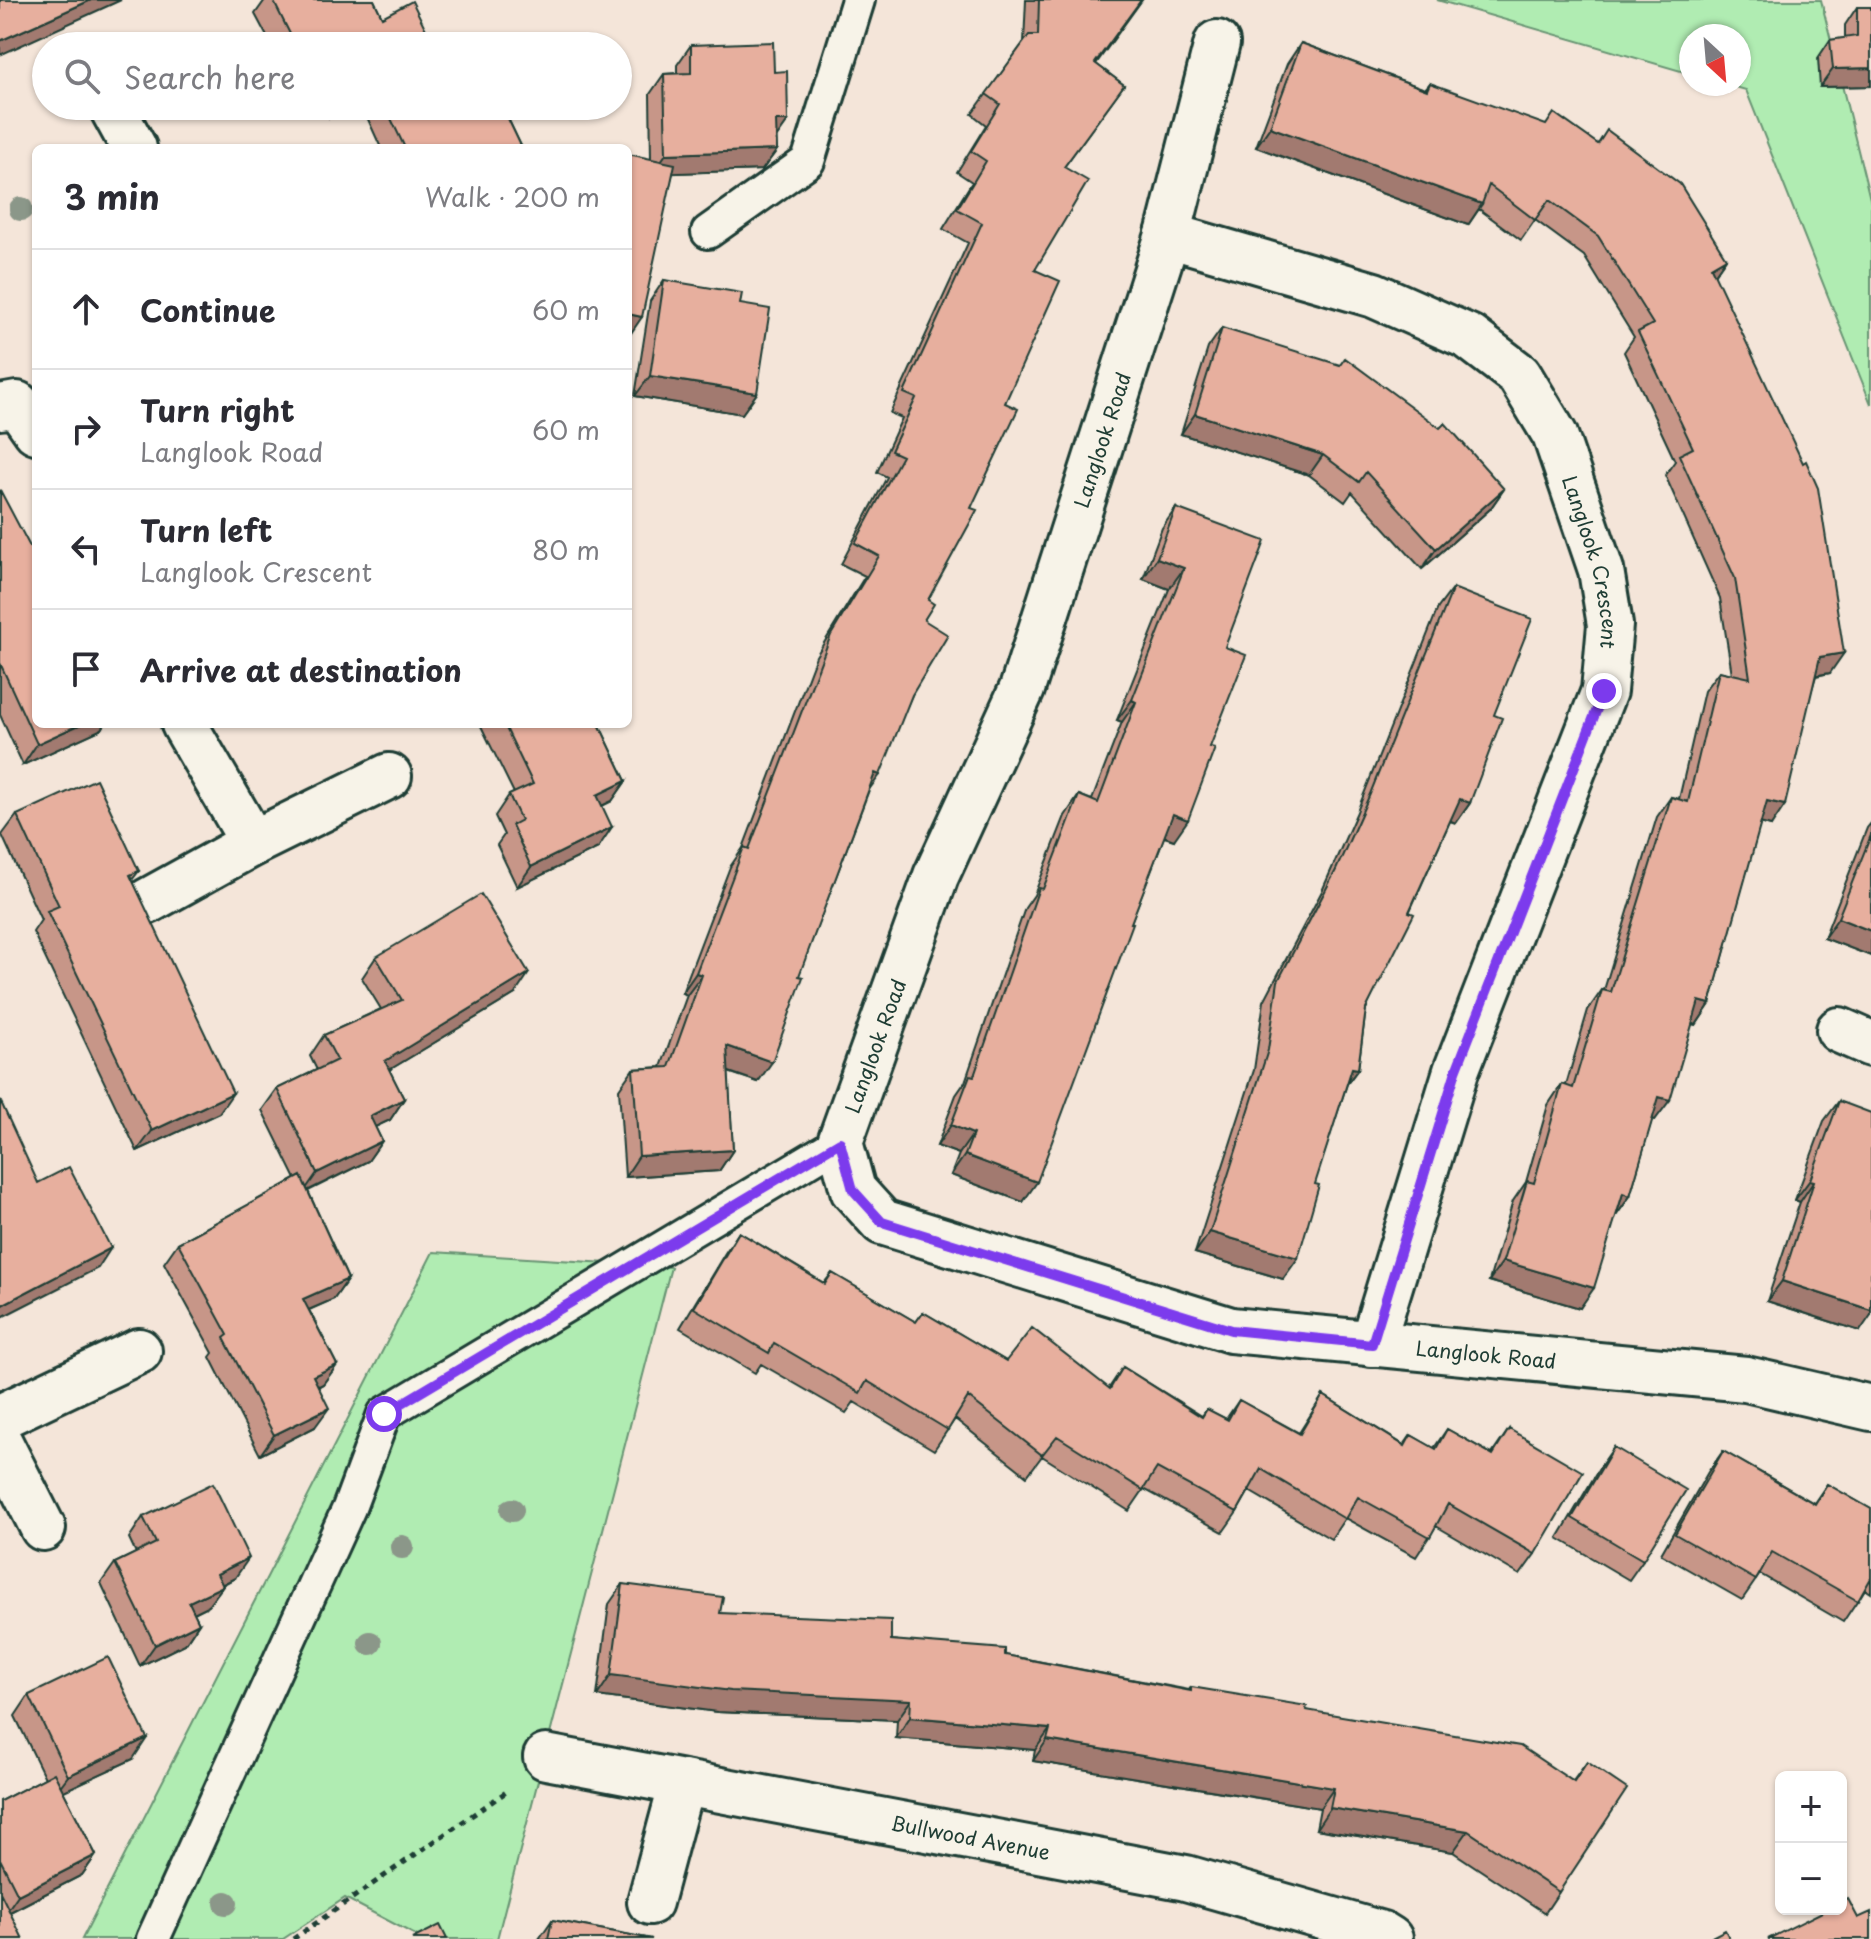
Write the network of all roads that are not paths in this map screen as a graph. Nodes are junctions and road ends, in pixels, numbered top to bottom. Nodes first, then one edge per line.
1 (858, 0) edge
2 (1217, 43) dead end
3 (119, 120) edge
4 (132, 144) edge
5 (708, 232) dead end
6 (1168, 235) junction
7 (186, 728) edge
8 (389, 776) dead end
9 (253, 843) junction
10 (148, 901) dead end
11 (840, 1142) junction
12 (1372, 1344) junction
13 (139, 1351) dead end
14 (1871, 1408) edge
15 (0, 1417) edge
16 (0, 1443) edge
17 (43, 1528) dead end
18 (546, 1757) road end
19 (682, 1783) junction
20 (650, 1902) dead end
21 (153, 1939) edge
22 (1390, 1939) edge

1 - 5 lane
2 - 6 street, Langlook Road
3 - 4 street
6 - 11 street, Langlook Road
6 - 12 street, Langlook Crescent
7 - 9 street
8 - 9 street
9 - 10 street
11 - 12 street, Langlook Road
11 - 21 lane
12 - 14 street, Langlook Road
13 - 15 street
16 - 17 street
18 - 19 street, Bullwood Avenue
19 - 20 street
19 - 22 street, Bullwood Avenue

